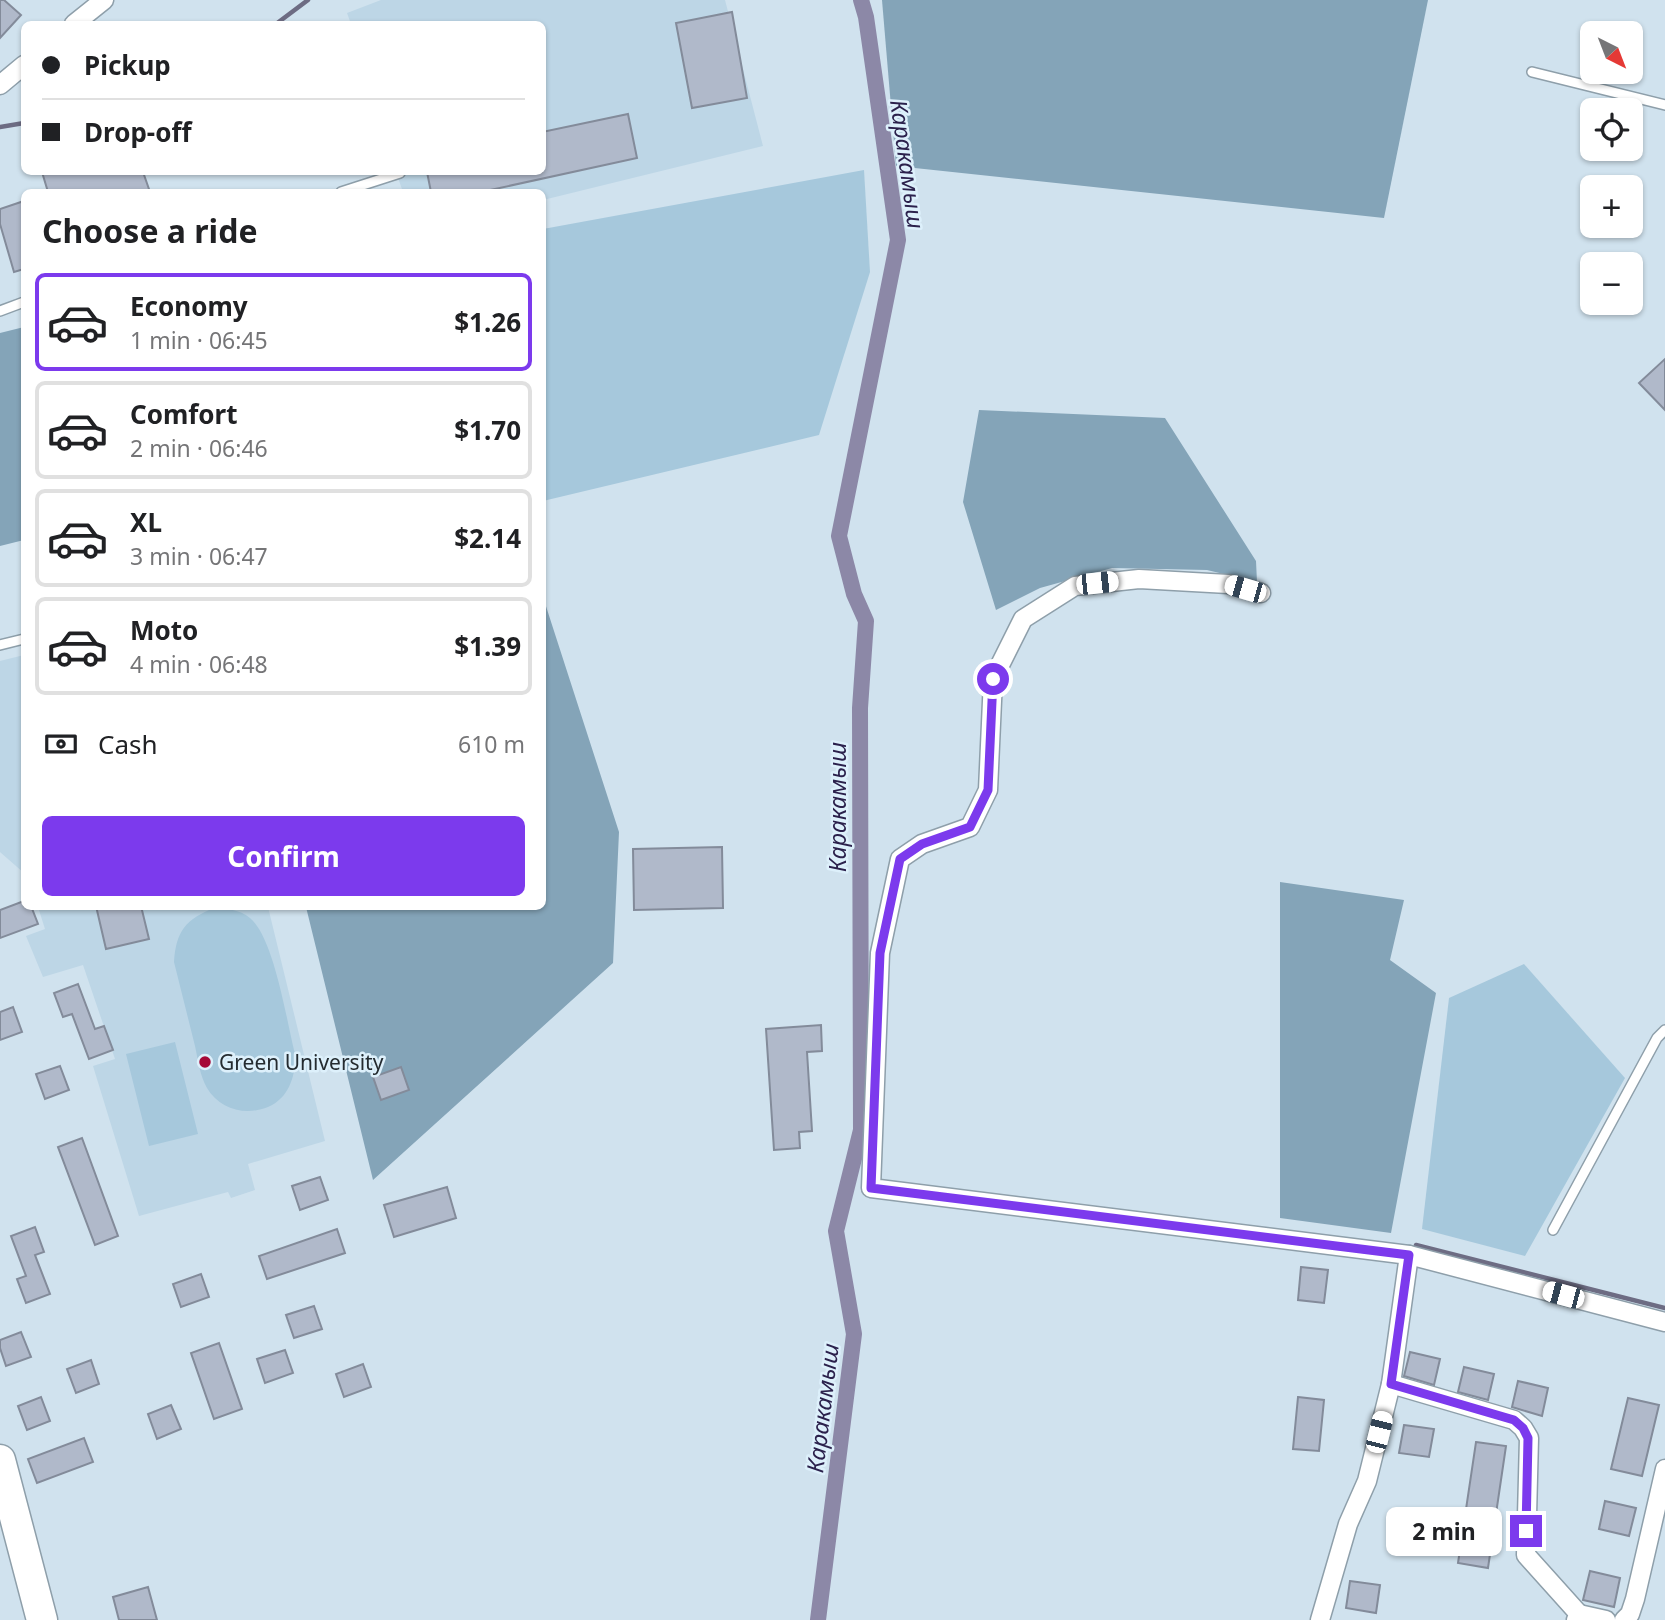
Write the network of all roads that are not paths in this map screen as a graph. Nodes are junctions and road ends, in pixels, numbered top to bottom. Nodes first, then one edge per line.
1 (104, 0) edge
2 (78, 21) edge
3 (21, 68) edge
4 (1532, 72) dead end
5 (0, 85) edge
6 (1665, 105) edge
7 (394, 175) edge
8 (350, 189) edge
9 (21, 303) edge
10 (0, 310) edge
11 (1261, 593) dead end
12 (21, 640) edge
13 (0, 645) edge
14 (1665, 1030) edge
15 (1553, 1230) dead end
16 (1409, 1255) junction
17 (1665, 1322) edge
18 (1391, 1384) junction
19 (1665, 1469) edge
20 (2, 1480) edge
21 (1578, 1617) edge
22 (42, 1620) edge
23 (1320, 1620) edge
24 (1606, 1620) edge
25 (1624, 1620) edge

1 - 2 street
3 - 5 street
4 - 6 lane
7 - 8 lane
9 - 10 lane
11 - 16 street
12 - 13 lane
14 - 15 lane
16 - 17 street
16 - 18 street
18 - 21 street
18 - 23 street
19 - 25 street
20 - 22 highway
21 - 24 street

